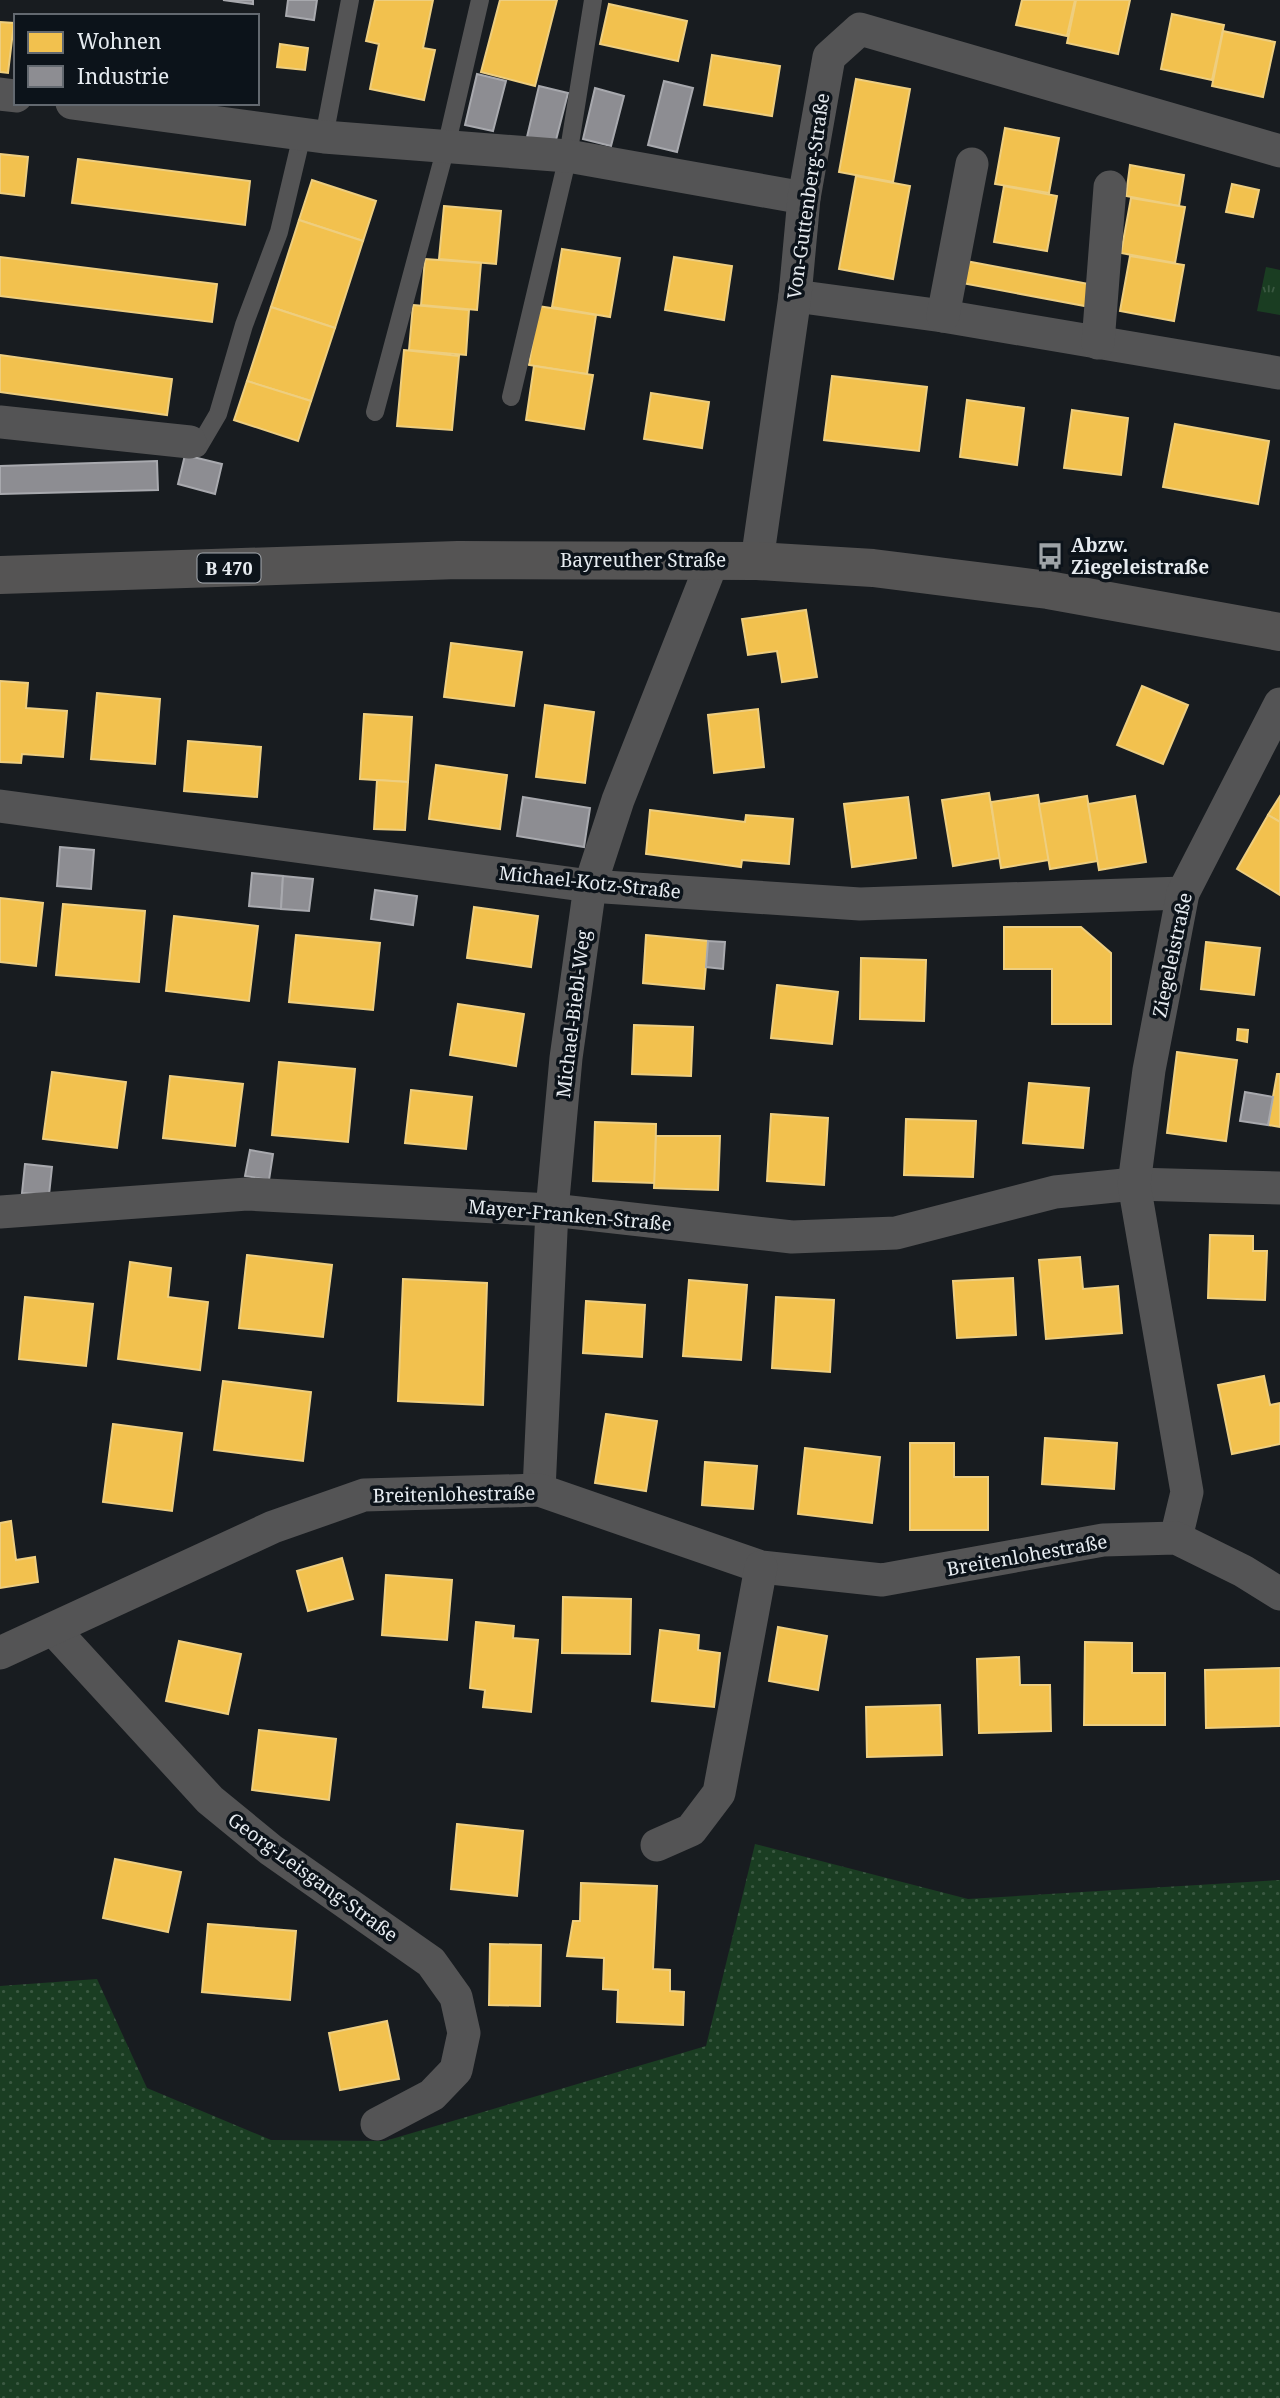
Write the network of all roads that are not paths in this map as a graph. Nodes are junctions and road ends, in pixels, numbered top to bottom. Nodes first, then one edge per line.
1 (350, 0) edge
2 (480, 0) edge
3 (593, 0) edge
4 (87, 105) edge
5 (313, 136) junction
6 (446, 147) junction
7 (1280, 151) edge
8 (568, 156) junction
9 (972, 164) dead end
10 (1110, 187) dead end
11 (804, 198) junction
12 (795, 296) junction
13 (943, 316) junction
14 (1098, 343) junction
15 (1279, 373) edge
16 (511, 397) dead end
17 (375, 412) dead end
18 (0, 422) edge
19 (194, 445) joint
20 (713, 559) junction
21 (757, 561) junction
22 (0, 575) edge
23 (1280, 632) edge
24 (1280, 704) edge
25 (0, 806) edge
26 (590, 886) junction
27 (1183, 893) junction
28 (1134, 1184) junction
29 (1280, 1188) edge
30 (552, 1210) junction
31 (0, 1212) edge
32 (539, 1490) junction
33 (1176, 1538) junction
34 (761, 1567) junction
35 (1280, 1594) edge
36 (54, 1629) junction
37 (0, 1653) edge
38 (657, 1845) dead end
39 (377, 2124) dead end

1 - 5 lane
2 - 6 lane
3 - 8 lane
4 - 5 street
5 - 6 street
5 - 19 lane
6 - 8 street
6 - 17 lane
7 - 11 street, Von-Guttenberg-Straße
8 - 11 street
8 - 16 lane
9 - 13 street
10 - 14 street
11 - 12 street, Von-Guttenberg-Straße
12 - 13 street
12 - 21 street, Von-Guttenberg-Straße
13 - 14 street
14 - 15 street
18 - 19 street
20 - 21 main road, Bayreuther Straße / B 470
20 - 22 main road, Bayreuther Straße / B 470
20 - 26 street, Michael-Biebl-Weg
21 - 23 main road, Bayreuther Straße / B 470
24 - 27 street, Ziegeleistraße
25 - 26 street, Michael-Kotz-Straße
26 - 27 street, Michael-Kotz-Straße
26 - 30 street, Michael-Biebl-Weg
27 - 28 street, Ziegeleistraße
28 - 29 street
28 - 30 street, Mayer-Franken-Straße
28 - 33 street, Ziegeleistraße
30 - 31 street, Mayer-Franken-Straße
30 - 32 street, Michael-Biebl-Weg
32 - 34 street, Breitenlohestraße
32 - 36 street, Breitenlohestraße
33 - 34 street, Breitenlohestraße
33 - 35 street, Breitenlohestraße
34 - 38 street
36 - 37 street, Breitenlohestraße
36 - 39 street, Georg-Leisgang-Straße

